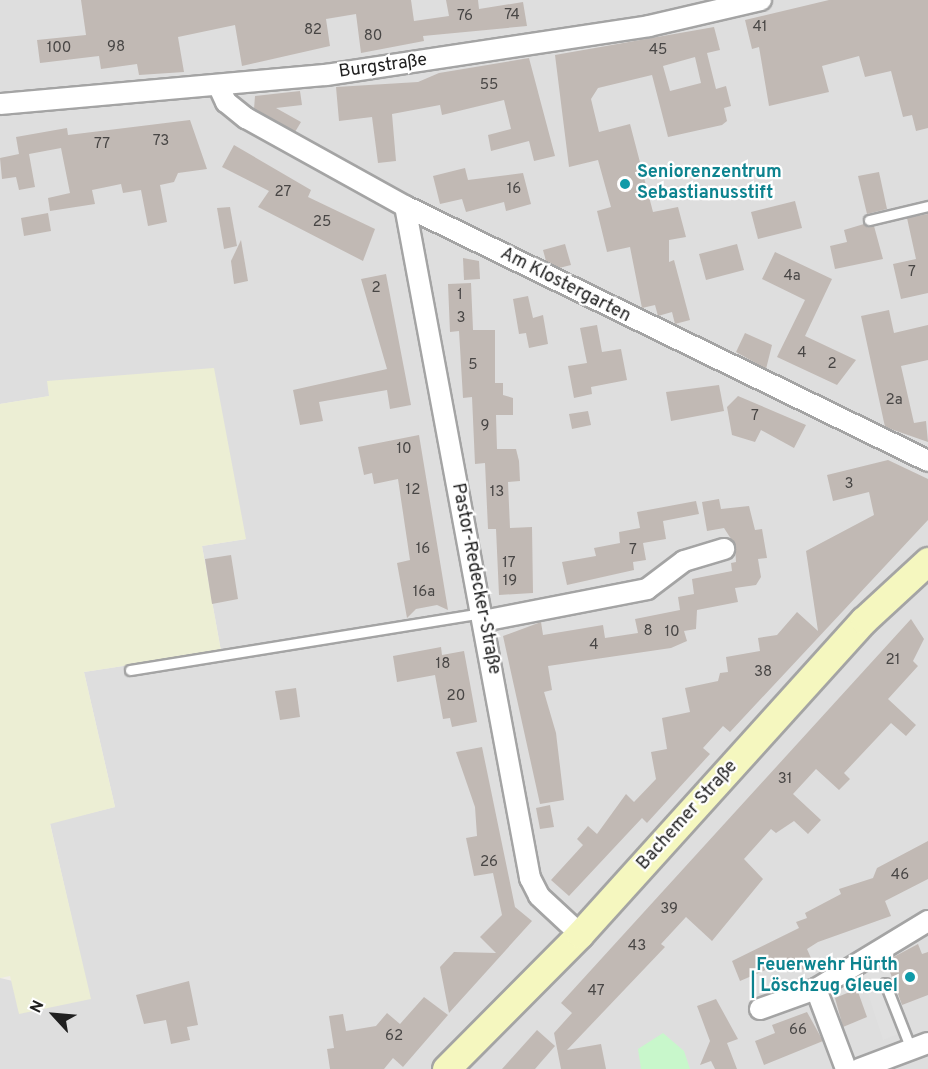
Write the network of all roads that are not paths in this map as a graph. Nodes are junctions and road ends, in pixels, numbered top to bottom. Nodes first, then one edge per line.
1 (761, 0) edge
2 (219, 87) junction
3 (0, 104) edge
4 (405, 206) junction
5 (928, 206) edge
6 (869, 220) dead end
7 (928, 461) edge
8 (724, 549) dead end
9 (928, 561) edge
10 (482, 617) junction
11 (130, 670) dead end
12 (928, 921) edge
13 (580, 934) junction
14 (885, 983) dead end
15 (816, 989) junction
16 (760, 1009) dead end
17 (920, 1046) edge
18 (446, 1069) edge
19 (846, 1069) edge
20 (859, 1069) edge

1 - 2 street, Burgstraße
2 - 3 street, Burgstraße
2 - 4 street, Am Klostergarten
4 - 7 street, Am Klostergarten
4 - 10 street, Pastor-Redecker-Straße
5 - 6 lane
8 - 10 street
9 - 13 street, Bachemer Straße
10 - 11 lane
10 - 13 street, Pastor-Redecker-Straße
12 - 15 street
13 - 18 street, Bachemer Straße
14 - 17 lane
15 - 16 street
15 - 19 street
17 - 20 street

